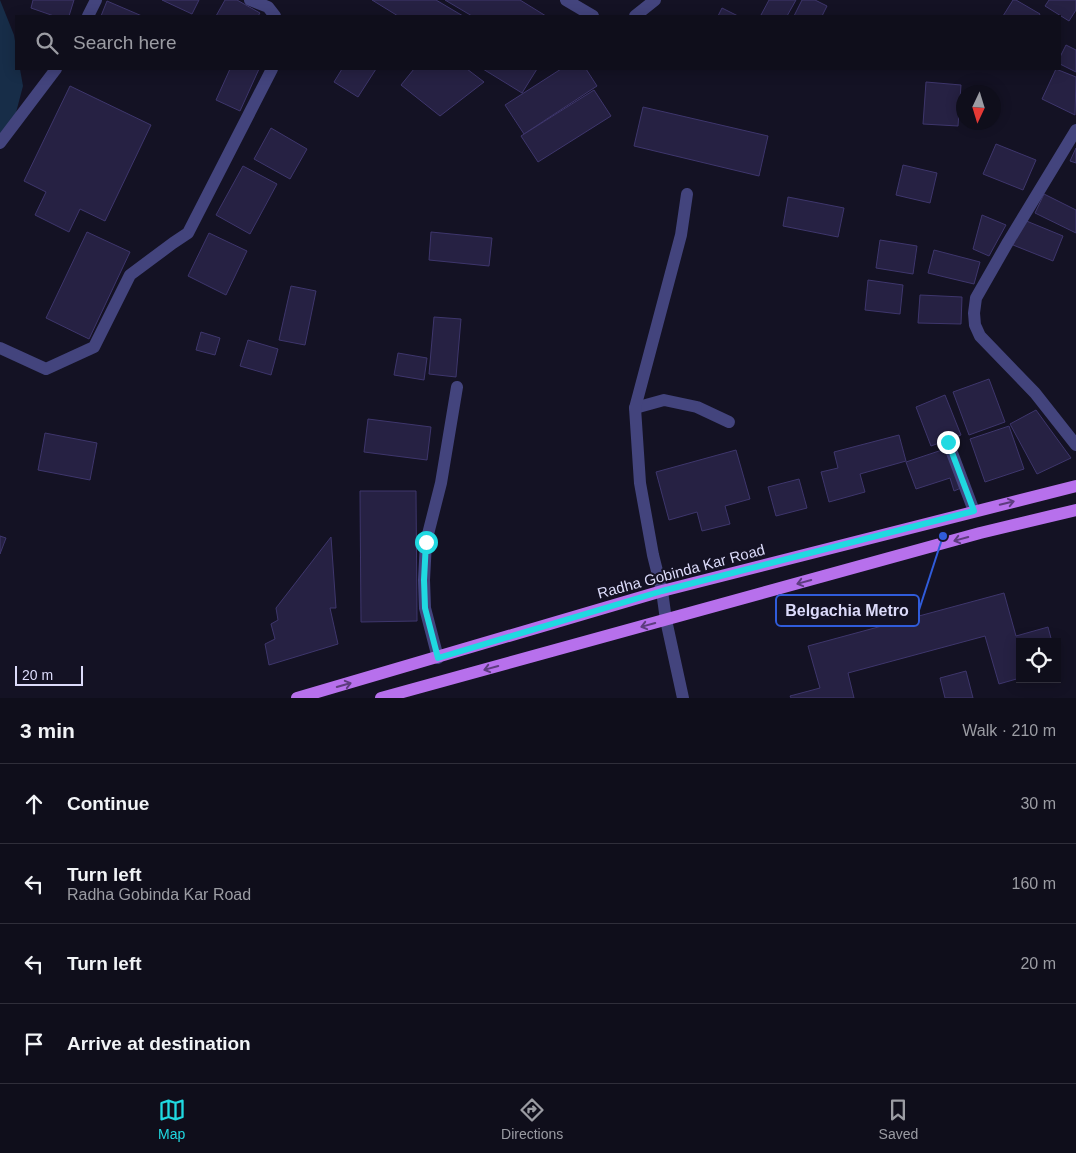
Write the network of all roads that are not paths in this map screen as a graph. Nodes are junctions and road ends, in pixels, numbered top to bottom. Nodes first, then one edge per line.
1 (96, 0) edge
2 (250, 0) edge
3 (566, 0) edge
4 (655, 0) edge
5 (88, 15) edge
6 (274, 15) edge
7 (591, 15) edge
8 (636, 15) edge
9 (55, 70) edge
10 (271, 70) edge
11 (1076, 130) edge
12 (0, 143) edge
13 (687, 194) dead end
14 (0, 348) edge
15 (457, 387) dead end
16 (635, 408) junction
17 (729, 422) dead end
18 (948, 442) dead end
19 (1076, 445) edge
20 (1076, 486) edge
21 (1076, 510) edge
22 (974, 511) junction
23 (662, 591) junction
24 (666, 620) junction
25 (438, 658) junction
26 (297, 698) edge
27 (381, 698) edge
28 (684, 698) edge

1 - 5 street
2 - 6 street
3 - 7 street
4 - 8 street
9 - 12 street
10 - 14 street
11 - 19 street
13 - 16 street
15 - 25 street
16 - 17 street
16 - 23 street
18 - 22 street
22 -> 20 main road, Radha Gobinda Kar Road
21 -> 24 main road
22 - 23 main road, Radha Gobinda Kar Road
23 - 24 street
23 - 25 main road, Radha Gobinda Kar Road
24 -> 27 main road
24 - 28 street
26 -> 25 main road, Radha Gobinda Kar Road

